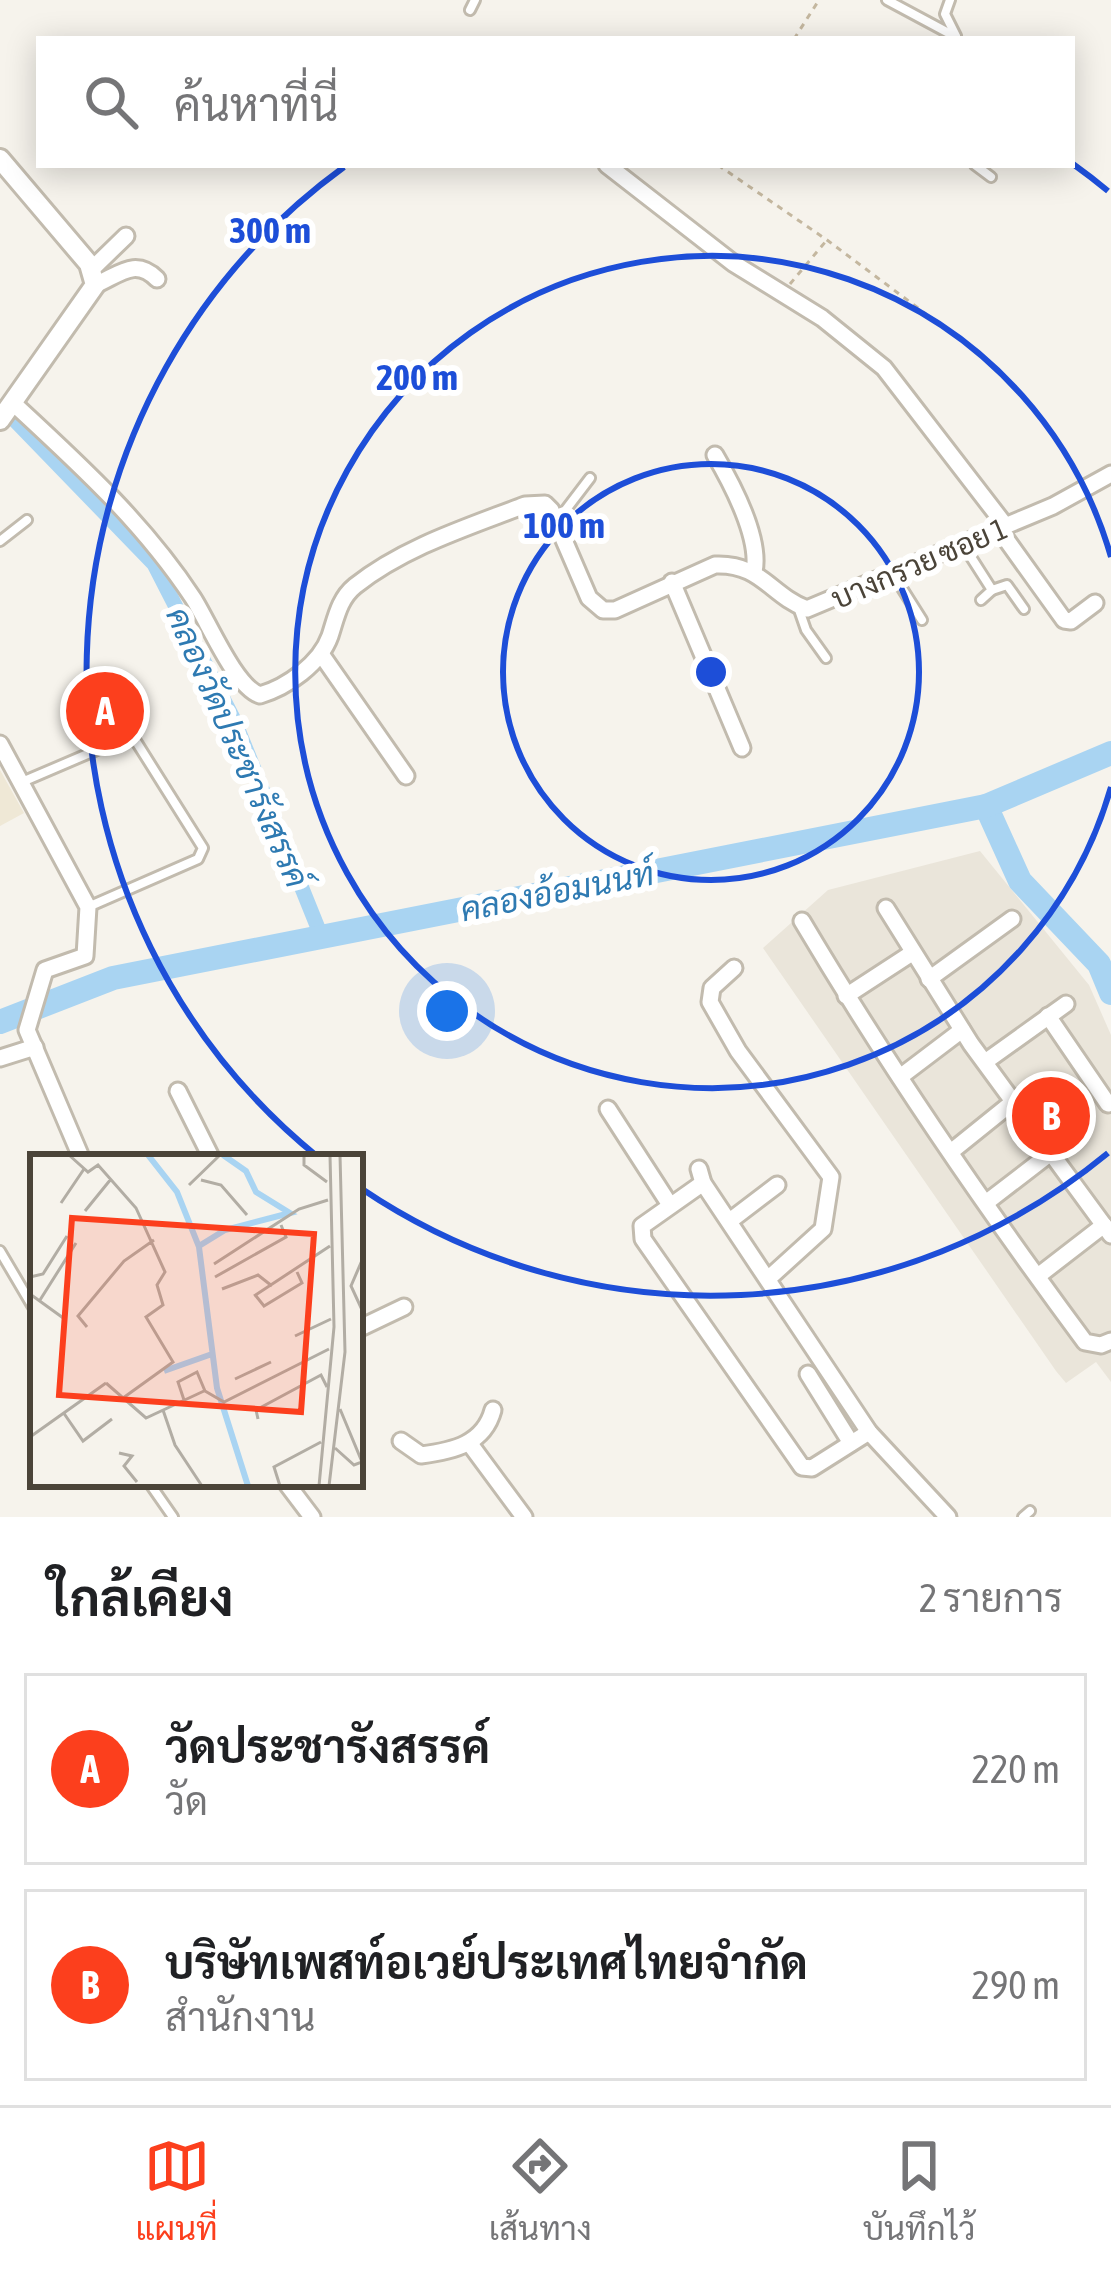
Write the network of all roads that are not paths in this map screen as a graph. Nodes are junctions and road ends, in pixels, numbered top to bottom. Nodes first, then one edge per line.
1 (887, 0) edge
2 (950, 0) edge
3 (952, 36) edge
4 (956, 36) edge
5 (0, 159) edge
6 (611, 168) edge
7 (979, 168) edge
8 (991, 177) dead end
9 (126, 236) dead end
10 (93, 277) junction
11 (158, 279) dead end
12 (7, 411) edge
13 (715, 455) dead end
14 (1110, 476) edge
15 (590, 478) dead end
16 (27, 520) dead end
17 (557, 521) junction
18 (1001, 526) junction
19 (0, 541) edge
20 (961, 542) junction
21 (754, 572) junction
22 (892, 573) junction
23 (672, 582) junction
24 (992, 590) junction
25 (981, 600) dead end
26 (1095, 603) dead end
27 (797, 606) junction
28 (1024, 609) dead end
29 (922, 620) dead end
30 (321, 654) junction
31 (826, 658) dead end
32 (0, 744) edge
33 (742, 748) dead end
34 (406, 776) dead end
35 (21, 783) junction
36 (88, 907) junction
37 (886, 908) dead end
38 (1012, 919) dead end
39 (802, 922) dead end
40 (912, 953) junction
41 (734, 968) dead end
42 (929, 979) junction
43 (846, 996) junction
44 (1066, 1004) dead end
45 (1048, 1016) junction
46 (962, 1030) junction
47 (35, 1047) junction
48 (0, 1058) edge
49 (986, 1062) junction
50 (900, 1077) junction
51 (178, 1091) dead end
52 (1014, 1101) junction
53 (1108, 1104) edge
54 (608, 1109) dead end
55 (952, 1150) junction
56 (1052, 1152) junction
57 (80, 1154) edge
58 (210, 1154) edge
59 (777, 1185) dead end
60 (987, 1202) junction
61 (670, 1205) junction
62 (731, 1220) junction
63 (1107, 1230) edge
64 (0, 1251) edge
65 (1038, 1276) junction
66 (770, 1278) junction
67 (30, 1302) edge
68 (404, 1307) dead end
69 (363, 1327) edge
70 (1111, 1341) edge
71 (808, 1374) dead end
72 (493, 1410) dead end
73 (868, 1432) junction
74 (401, 1441) dead end
75 (851, 1443) junction
76 (470, 1444) junction
77 (152, 1487) edge
78 (289, 1487) edge
79 (173, 1517) edge
80 (312, 1517) edge
81 (524, 1517) edge
82 (948, 1517) edge

1 - 3 lane
2 - 4 lane
5 - 10 street
6 - 18 street
7 - 8 lane
9 - 10 street
10 - 11 street
10 - 12 street
12 - 30 street
13 - 21 street
14 - 18 street, บางกรวย ซอย 1
15 - 17 lane
16 - 19 lane
17 - 23 street
17 - 30 street
18 - 20 street, บางกรวย ซอย 1
18 - 26 street
20 - 22 street, บางกรวย ซอย 1
20 - 24 lane
21 - 23 street
21 - 27 street, บางกรวย ซอย 1
22 - 27 street, บางกรวย ซอย 1
22 - 29 lane
23 - 33 street
24 - 25 lane
24 - 28 lane
27 - 31 lane
30 - 34 street
32 - 35 street
35 - 36 street
35 - 36 lane
36 - 47 street
37 - 40 street
38 - 42 street
39 - 43 street
40 - 42 street
40 - 43 street
41 - 66 street
42 - 46 street
43 - 50 street
44 - 45 street
45 - 49 street
45 - 53 street
46 - 49 street
46 - 50 street
47 - 48 street
47 - 57 street
49 - 52 street
50 - 55 street
51 - 58 street
52 - 55 street
52 - 56 street
54 - 61 street
55 - 60 street
56 - 60 street
56 - 63 street
59 - 62 street
60 - 65 street
61 - 62 street
61 - 75 street
62 - 66 street
63 - 65 street
64 - 67 lane
65 - 70 street
66 - 73 street
68 - 69 street
71 - 75 street
72 - 76 street
73 - 75 street
73 - 82 street
74 - 76 street
76 - 81 street
77 - 79 lane
78 - 80 street

